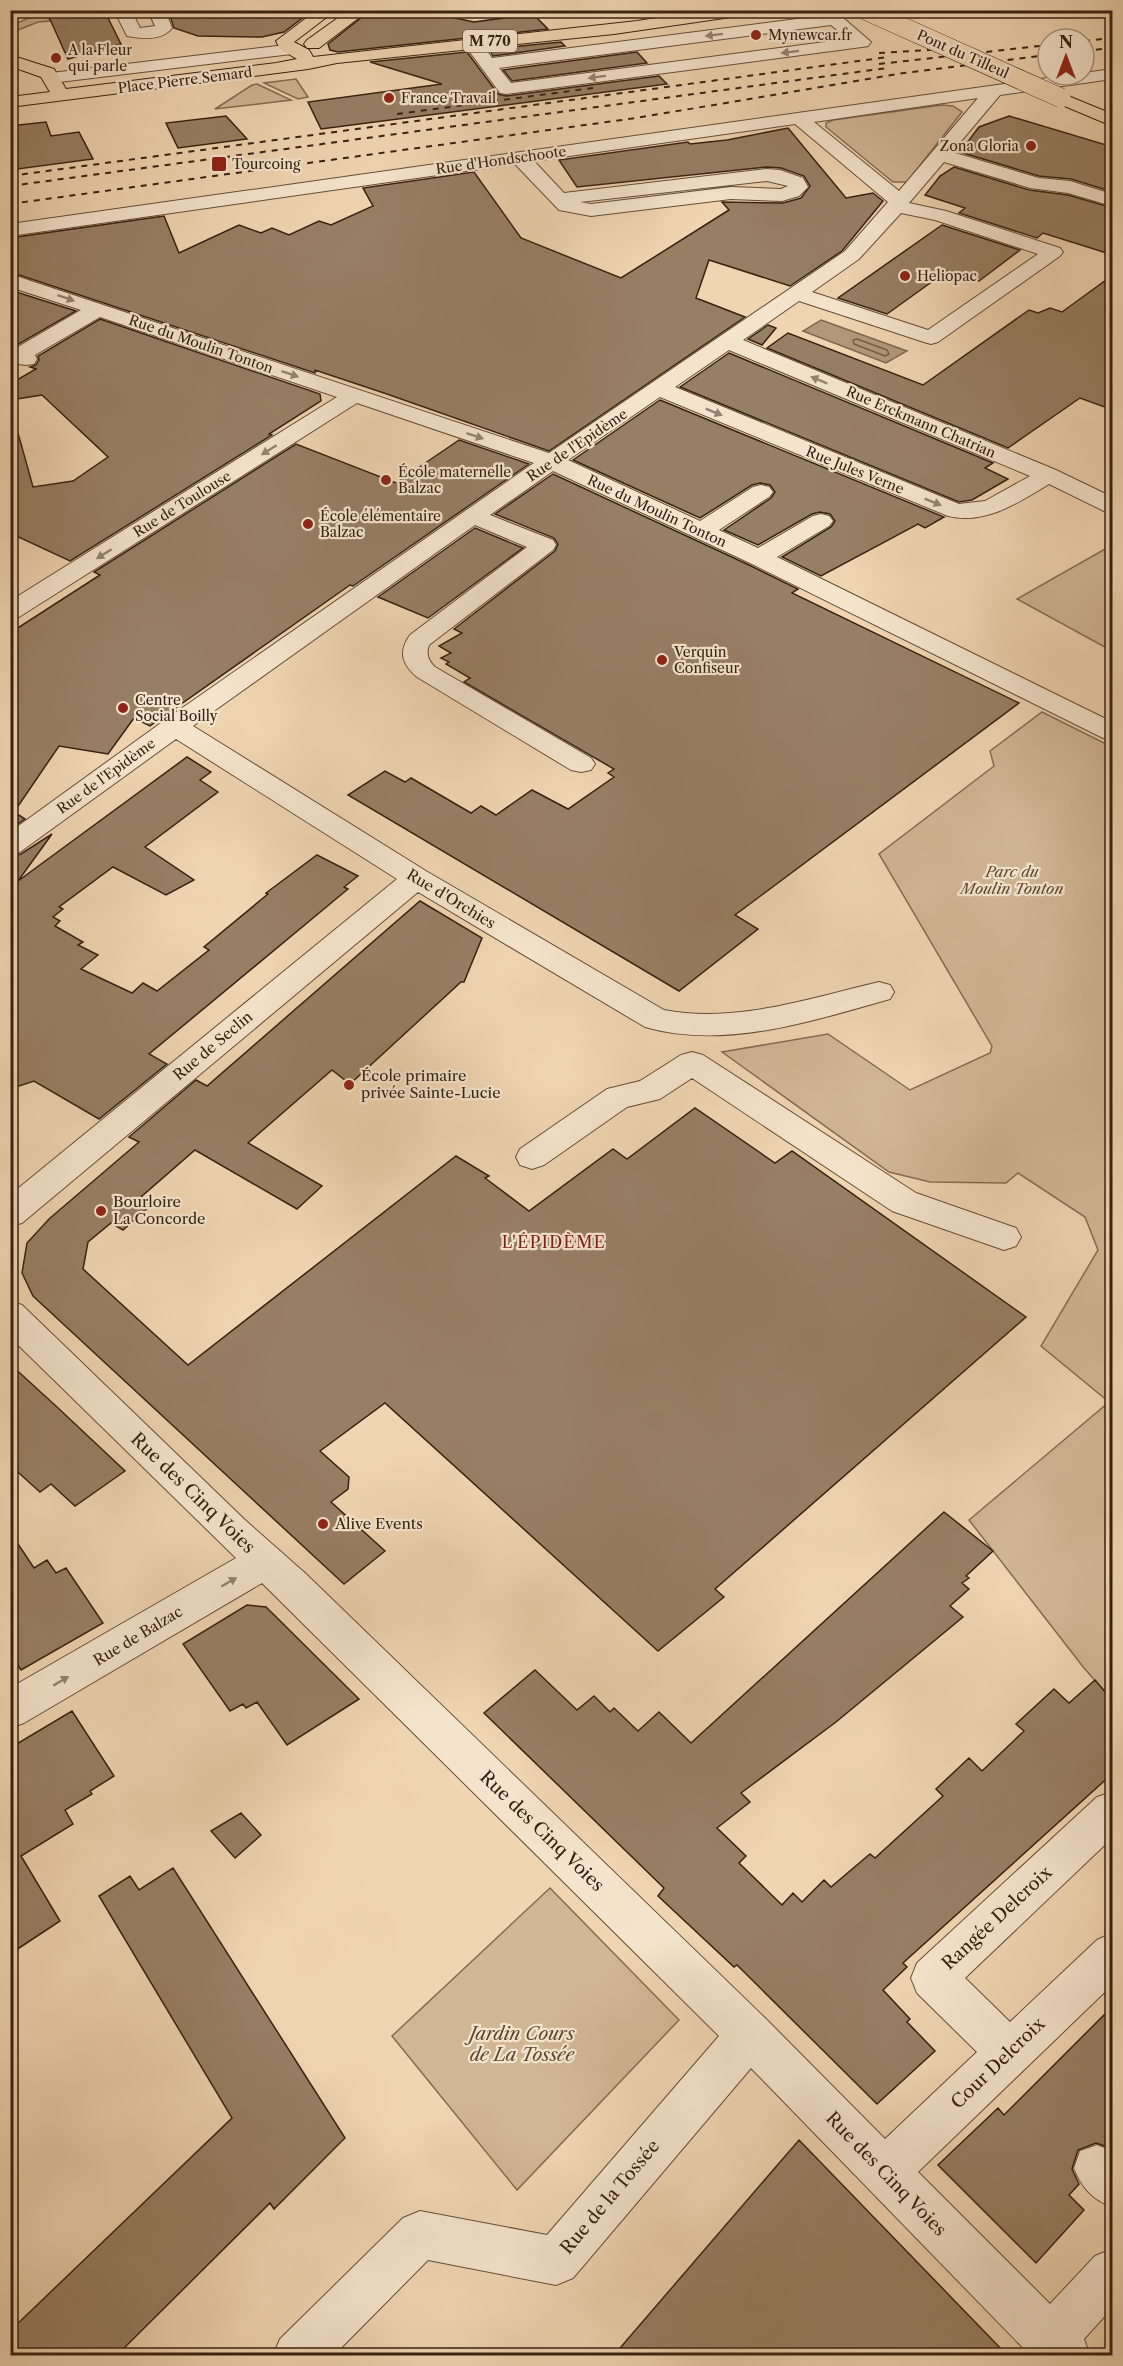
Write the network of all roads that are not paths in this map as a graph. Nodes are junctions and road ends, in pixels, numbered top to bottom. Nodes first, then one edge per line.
1 (122, 10) edge
2 (156, 10) edge
3 (328, 10) edge
4 (361, 10) edge
5 (745, 10) edge
6 (865, 10) edge
7 (829, 15) edge
8 (635, 25) junction
9 (164, 28) junction
10 (134, 32) junction
11 (177, 46) dead end
12 (476, 48) junction
13 (294, 49) junction
14 (143, 50) dead end
15 (10, 60) edge
16 (308, 64) junction
17 (488, 64) junction
18 (10, 71) edge
19 (1113, 74) edge
20 (51, 78) junction
21 (993, 92) junction
22 (61, 96) junction
23 (10, 102) edge
24 (800, 119) junction
25 (1113, 121) edge
26 (939, 154) junction
27 (519, 157) junction
28 (559, 199) junction
29 (1113, 200) edge
30 (897, 203) junction
31 (10, 230) edge
32 (10, 280) edge
33 (797, 294) junction
34 (98, 309) junction
35 (728, 342) junction
36 (26, 359) dead end
37 (660, 389) junction
38 (354, 396) junction
39 (551, 461) junction
40 (1048, 475) junction
41 (761, 492) dead end
42 (1113, 506) edge
43 (473, 516) junction
44 (821, 521) dead end
45 (701, 531) junction
46 (759, 558) junction
47 (10, 612) edge
48 (174, 726) junction
49 (1113, 732) edge
50 (581, 764) dead end
51 (10, 846) edge
52 (416, 878) junction
53 (879, 992) dead end
54 (670, 1023) junction
55 (692, 1063) junction
56 (532, 1157) dead end
57 (10, 1214) edge
58 (1004, 1237) dead end
59 (10, 1315) edge
60 (265, 1561) junction
61 (10, 1710) edge
62 (1113, 1812) edge
63 (1113, 1954) edge
64 (750, 2035) junction
65 (1009, 2052) junction
66 (885, 2172) junction
67 (1113, 2273) edge
68 (1058, 2348) edge
69 (297, 2355) edge

1 - 10 street
2 - 9 street
3 - 13 main road
4 - 13 main road
5 - 8 main road, M 770
6 - 25 main road, Pont du Tilleul, bridge
7 -> 17 street
7 -> 17 street
8 - 12 main road, M 770
8 - 16 main road, M 770
9 - 10 street
9 - 11 street
10 - 14 street
12 - 16 main road, M 770
12 - 17 street
13 - 16 main road
13 - 20 street, Place Pierre Semard
15 - 20 main road
16 - 22 main road, Place Pierre Semard / M 770
18 - 20 main road
19 - 21 street, Rue d'Hondschoote
20 - 22 main road
21 - 24 street, Rue d'Hondschoote
21 - 26 street, Rue de l'Epidème
22 - 23 main road, M 770
24 - 27 street, Rue d'Hondschoote
24 - 30 street
26 - 29 street
26 - 30 street, Rue de l'Epidème
27 - 28 street
27 - 31 street, Rue d'Hondschoote
28 - 28 street
30 - 33 street, Rue de l'Epidème
30 - 33 street
32 -> 34 street, Rue du Moulin Tonton
33 - 35 street, Rue de l'Epidème
34 - 36 street
34 -> 38 street, Rue du Moulin Tonton
35 - 37 street, Rue de l'Epidème
40 -> 35 street, Rue Erckmann Chatrian
37 - 39 street, Rue de l'Epidème
37 -> 40 street, Rue Jules Verne
38 -> 39 street, Rue du Moulin Tonton
38 -> 47 street, Rue de Toulouse
39 - 43 street, Rue de l'Epidème
39 - 45 street, Rue du Moulin Tonton
40 - 42 street, Rue Erckmann Chatrian
41 - 45 street
43 - 48 street, Rue de l'Epidème
43 - 50 street
44 - 46 street
45 - 46 street, Rue du Moulin Tonton
46 - 49 street, Rue du Moulin Tonton
48 - 51 street, Rue de l'Epidème
48 - 52 street, Rue d'Orchies
52 - 54 street, Rue d'Orchies
52 - 57 street, Rue de Seclin
53 - 54 street, Rue d'Orchies
54 - 55 street
55 - 56 street
55 - 58 street
59 - 60 street, Rue des Cinq Voies
61 -> 60 street, Rue de Balzac
60 - 64 street, Rue des Cinq Voies
62 - 65 street, Rangée Delcroix
63 - 65 street, Cour Delcroix
64 - 66 street, Rue des Cinq Voies
64 - 69 street, Rue de la Tossée
65 - 66 street, Cour Delcroix
66 - 68 street, Rue des Cinq Voies
67 - 68 street

